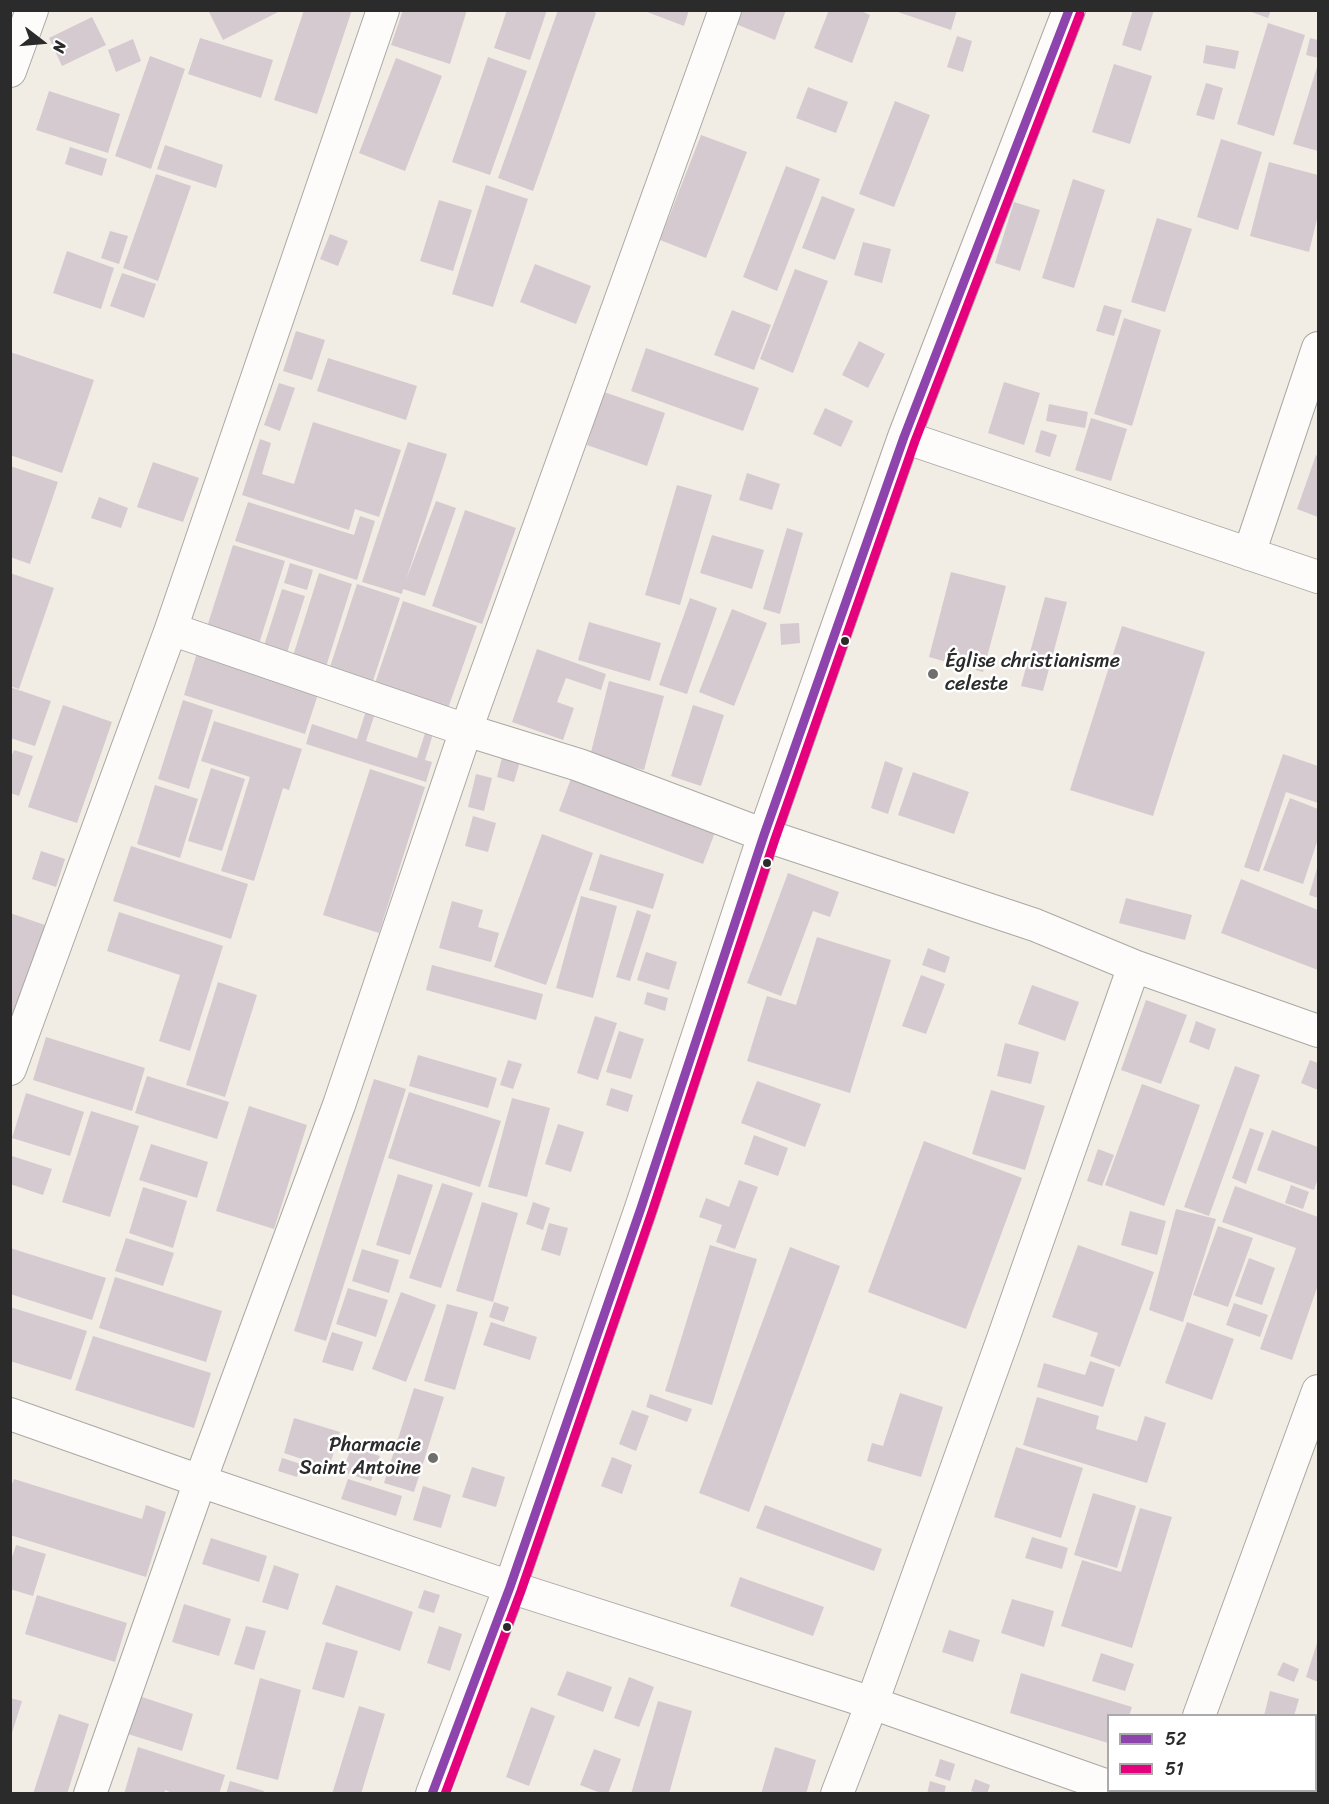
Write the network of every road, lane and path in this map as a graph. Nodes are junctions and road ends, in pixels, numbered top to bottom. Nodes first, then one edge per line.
1 (32, 10) edge
2 (383, 10) edge
3 (725, 10) edge
4 (1069, 10) edge
5 (11, 65) edge
6 (1318, 348) edge
7 (904, 437) junction
8 (1249, 554) junction
9 (1318, 578) edge
10 (171, 629) junction
11 (466, 730) junction
12 (764, 836) junction
13 (1134, 966) junction
14 (1318, 1031) edge
15 (10, 1069) edge
16 (1318, 1391) edge
17 (10, 1414) edge
18 (200, 1481) junction
19 (510, 1587) junction
20 (872, 1702) junction
21 (1200, 1714) edge
22 (1107, 1786) edge
23 (90, 1794) edge
24 (432, 1794) edge
25 (837, 1794) edge

1 - 5 street
2 - 10 street
3 - 11 street
4 - 7 street
6 - 8 street
7 - 8 street
7 - 12 street
8 - 9 street
10 - 11 street
10 - 15 street
11 - 12 street
11 - 18 street
12 - 13 street
12 - 19 street
13 - 14 street
13 - 20 street
16 - 21 street
17 - 18 street
18 - 19 street
18 - 23 street
19 - 20 street
19 - 24 street
20 - 22 street
20 - 25 street

